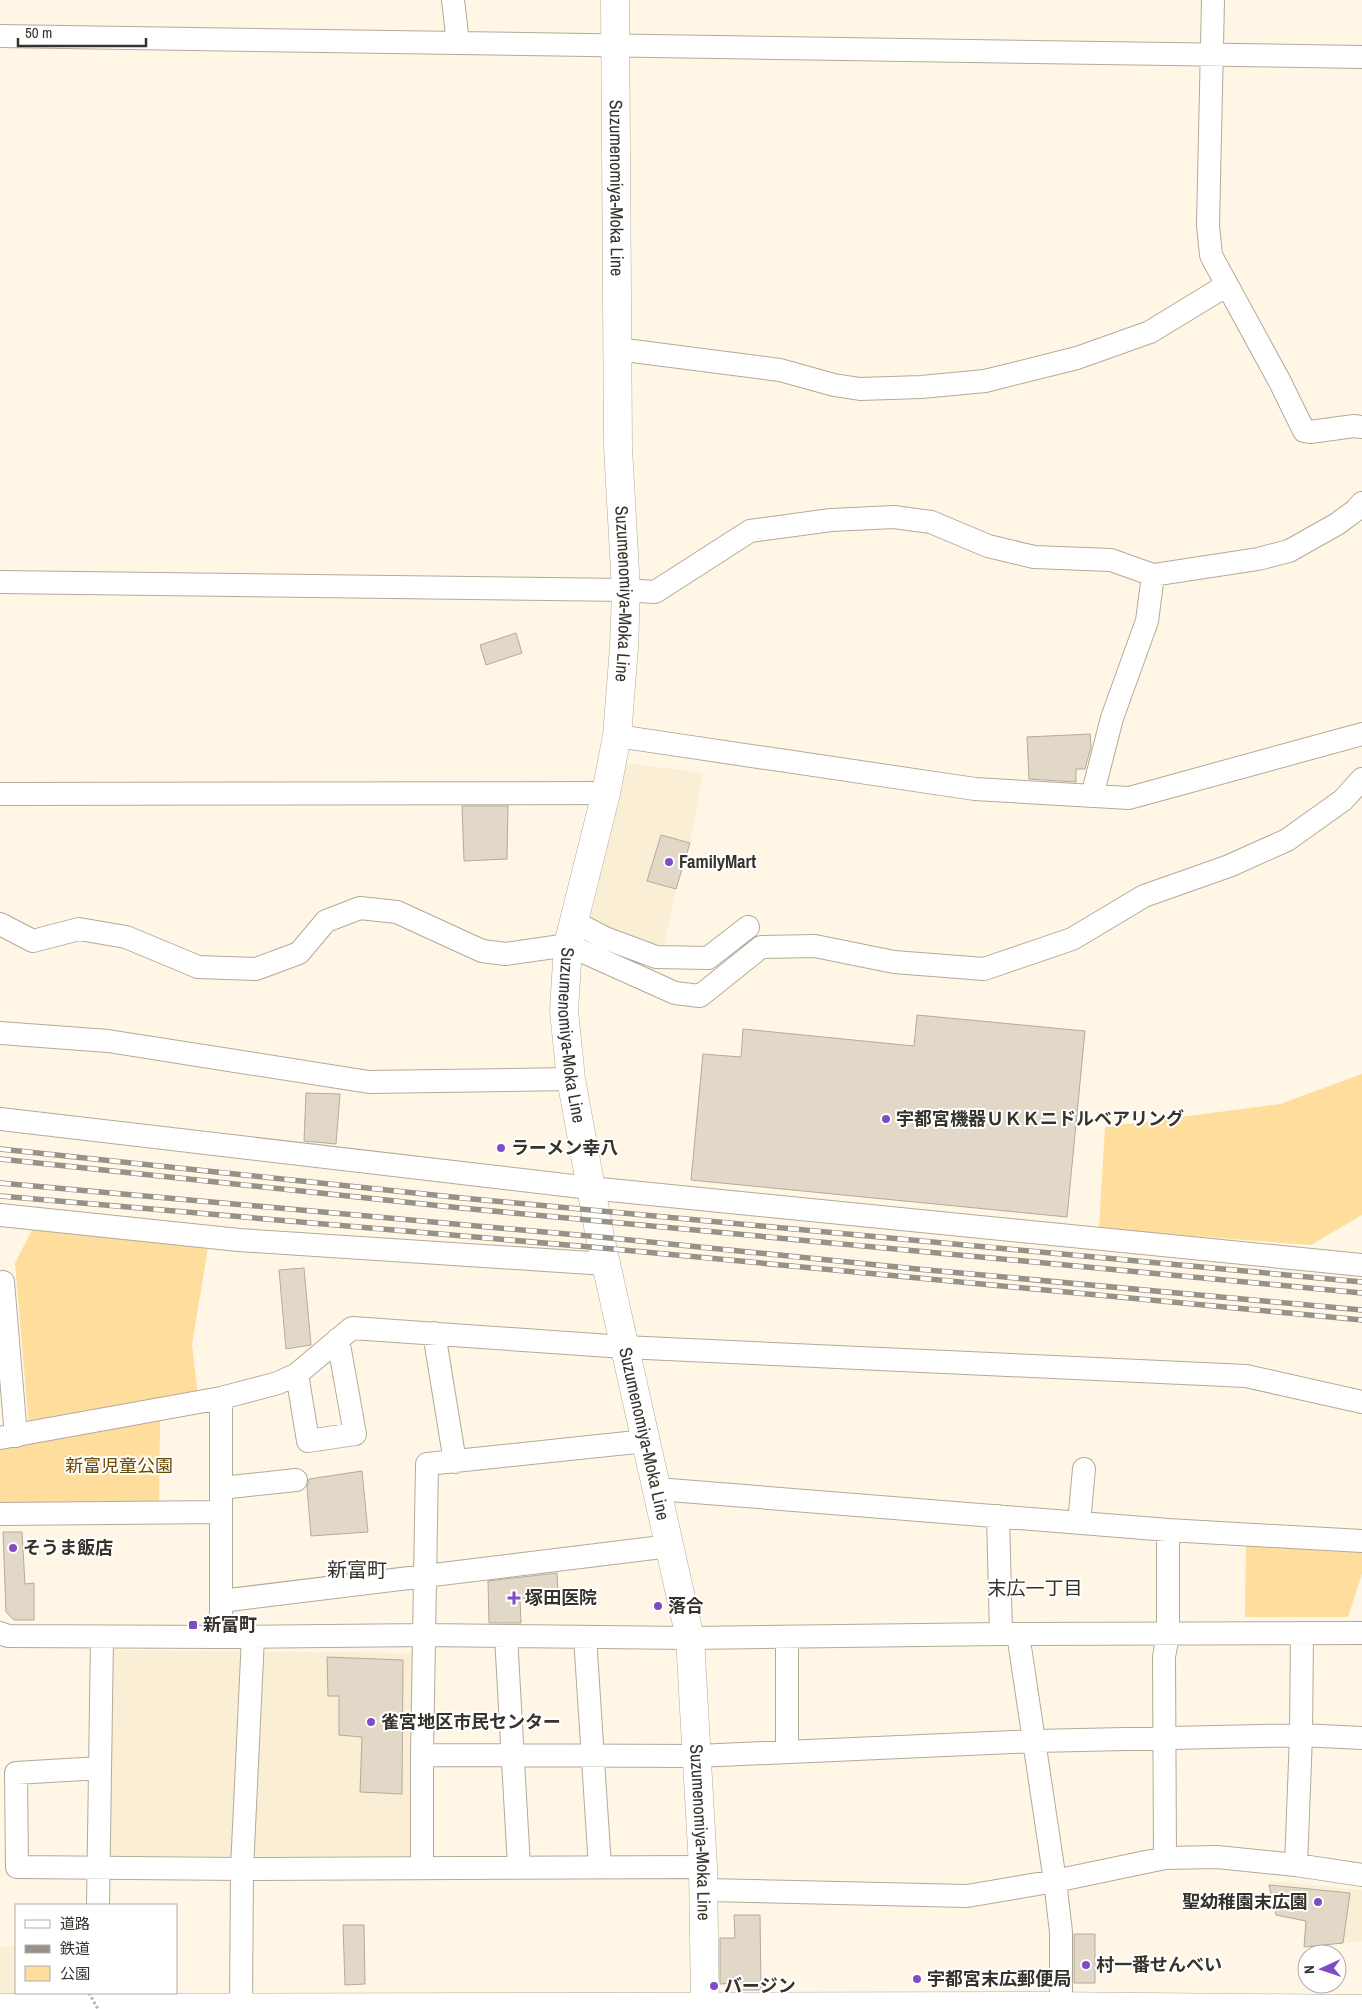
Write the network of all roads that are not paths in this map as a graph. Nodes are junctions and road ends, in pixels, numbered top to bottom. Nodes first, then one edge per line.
1 (453, 0) edge
2 (615, 0) edge
3 (1213, 0) edge
4 (0, 36) edge
5 (458, 43) junction
6 (616, 45) junction
7 (1211, 54) junction
8 (1362, 57) edge
9 (1227, 285) junction
10 (617, 349) junction
11 (1362, 427) edge
12 (1362, 503) edge
13 (1153, 575) junction
14 (0, 582) edge
15 (626, 590) junction
16 (1362, 734) edge
17 (617, 736) junction
18 (1362, 779) edge
19 (606, 793) junction
20 (0, 794) edge
21 (1092, 796) junction
22 (0, 924) edge
23 (748, 927) dead end
24 (571, 933) junction
25 (0, 1033) edge
26 (571, 1079) junction
27 (0, 1120) edge
28 (590, 1188) junction
29 (0, 1215) edge
30 (606, 1264) junction
31 (1362, 1265) edge
32 (3, 1282) dead end
33 (434, 1334) junction
34 (338, 1339) junction
35 (624, 1347) junction
36 (297, 1374) junction
37 (221, 1398) junction
38 (1362, 1402) edge
39 (8, 1437) edge
40 (646, 1441) junction
41 (455, 1462) junction
42 (1084, 1469) dead end
43 (296, 1480) dead end
44 (221, 1488) junction
45 (657, 1489) junction
46 (221, 1512) junction
47 (0, 1514) edge
48 (998, 1516) junction
49 (1079, 1522) junction
50 (1168, 1530) junction
51 (1362, 1541) edge
52 (670, 1546) junction
53 (426, 1576) junction
54 (221, 1601) junction
55 (0, 1633) edge
56 (1302, 1633) junction
57 (1362, 1633) edge
58 (1009, 1634) junction
59 (1168, 1634) junction
60 (425, 1635) junction
61 (506, 1636) junction
62 (102, 1637) junction
63 (222, 1637) junction
64 (253, 1637) junction
65 (585, 1637) junction
66 (787, 1637) junction
67 (690, 1638) junction
68 (1302, 1735) junction
69 (1362, 1738) edge
70 (1164, 1739) junction
71 (1035, 1741) junction
72 (788, 1752) junction
73 (422, 1755) junction
74 (513, 1755) junction
75 (593, 1756) junction
76 (697, 1756) junction
77 (100, 1768) junction
78 (1165, 1858) junction
79 (1296, 1865) junction
80 (600, 1867) junction
81 (422, 1868) junction
82 (519, 1868) junction
83 (99, 1869) junction
84 (242, 1869) junction
85 (1362, 1875) edge
86 (704, 1878) junction
87 (1055, 1881) junction
88 (98, 1904) edge
89 (96, 1994) edge
90 (697, 2007) edge
91 (1051, 2007) edge
92 (0, 2008) edge
93 (241, 2008) junction
94 (469, 2008) edge
95 (752, 2008) edge
96 (97, 2009) edge
97 (162, 2009) edge
98 (1362, 2009) edge

1 - 5 street
2 - 6 main road, Suzumenomiya-Moka Line
3 - 7 street
4 - 5 street
5 - 6 street
6 - 7 street
6 - 10 main road, Suzumenomiya-Moka Line
7 - 8 street
7 - 9 street
9 - 10 street
9 - 11 street
10 - 15 main road, Suzumenomiya-Moka Line
12 - 13 street
13 - 15 street
13 - 21 street
14 - 15 street
15 - 17 main road, Suzumenomiya-Moka Line
16 - 21 street
17 - 19 main road, Suzumenomiya-Moka Line
17 - 21 street
18 - 24 street
19 - 20 street
19 - 24 main road, Suzumenomiya-Moka Line
22 - 24 street
23 - 24 street
24 - 26 main road, Suzumenomiya-Moka Line
25 - 26 street
26 - 28 main road, Suzumenomiya-Moka Line
27 - 28 street
28 - 30 main road, Suzumenomiya-Moka Line
28 - 31 street
29 - 30 street
30 - 35 main road, Suzumenomiya-Moka Line
32 - 39 street
33 - 34 street
33 - 35 street
33 - 41 street
34 - 36 street
34 - 36 street
35 - 38 street
35 - 40 main road, Suzumenomiya-Moka Line
36 - 37 street
37 - 39 street
37 - 44 street
40 - 41 street
40 - 45 main road, Suzumenomiya-Moka Line
41 - 53 street
42 - 49 street
43 - 44 street
44 - 46 street
45 - 48 street
45 - 52 main road, Suzumenomiya-Moka Line
46 - 47 street
46 - 54 street
48 - 49 street
48 - 58 street
49 - 50 street
50 - 51 street
50 - 59 street
52 - 53 street
52 - 67 main road, Suzumenomiya-Moka Line
53 - 54 street
53 - 60 street
54 - 63 street
55 - 62 street
56 - 57 street
56 - 59 street
56 - 68 street
58 - 59 street
58 - 66 street
58 - 71 street
59 - 70 street
60 - 61 street
60 - 64 street
60 - 73 street
61 - 65 street
61 - 74 street
62 - 63 street
62 - 77 street
63 - 64 street
64 - 84 street
65 - 67 street
65 - 75 street
66 - 67 street
66 - 72 street
67 - 76 main road, Suzumenomiya-Moka Line
68 - 69 street
68 - 70 street
68 - 79 street
70 - 71 street
70 - 78 street
71 - 72 street
71 - 87 street
72 - 76 street
73 - 74 street
73 - 81 street
74 - 75 street
74 - 82 street
75 - 76 street
75 - 80 street
76 - 86 main road, Suzumenomiya-Moka Line
77 - 83 street
77 - 83 street
78 - 79 street
78 - 87 street
79 - 85 street
80 - 82 street
80 - 86 street
81 - 82 street
81 - 84 street
83 - 84 street
83 - 88 street
84 - 93 street
86 - 87 street
86 - 90 main road, Suzumenomiya-Moka Line
87 - 91 street
89 - 96 street
90 - 94 main road
90 - 95 main road
91 - 95 main road
91 - 98 main road
92 - 96 main road
93 - 94 main road
93 - 97 main road
96 - 97 main road

